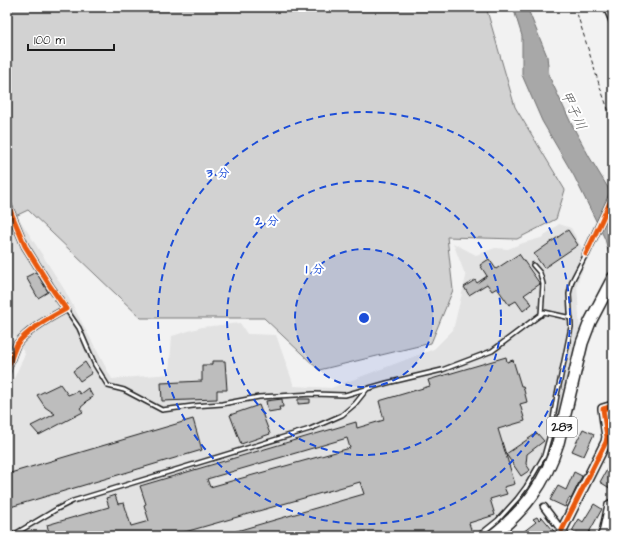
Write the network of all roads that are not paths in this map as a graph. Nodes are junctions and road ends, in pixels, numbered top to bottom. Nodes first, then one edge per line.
1 (606, 7) edge
2 (613, 26) edge
3 (613, 196) edge
4 (7, 203) edge
5 (586, 254) joint
6 (533, 265) dead end
7 (613, 278) edge
8 (613, 291) edge
9 (603, 304) junction
10 (66, 309) junction
11 (540, 315) junction
12 (571, 318) junction
13 (7, 371) edge
14 (368, 388) junction
15 (613, 406) edge
16 (610, 505) dead end
17 (544, 507) dead end
18 (564, 533) edge
19 (9, 536) edge
20 (478, 536) edge
21 (492, 536) edge
22 (501, 536) edge
23 (602, 536) edge

1 - 2 lane
3 - 5 street
4 - 10 street
5 - 12 lane
6 - 11 lane
7 - 9 highway, 283
8 - 9 highway, 283
9 - 21 highway, 283
9 - 22 highway, 283
10 - 13 street
10 - 14 lane
11 - 12 lane
11 - 14 lane
12 - 20 lane
14 - 19 lane
15 - 18 street
16 - 23 street
17 - 18 street

